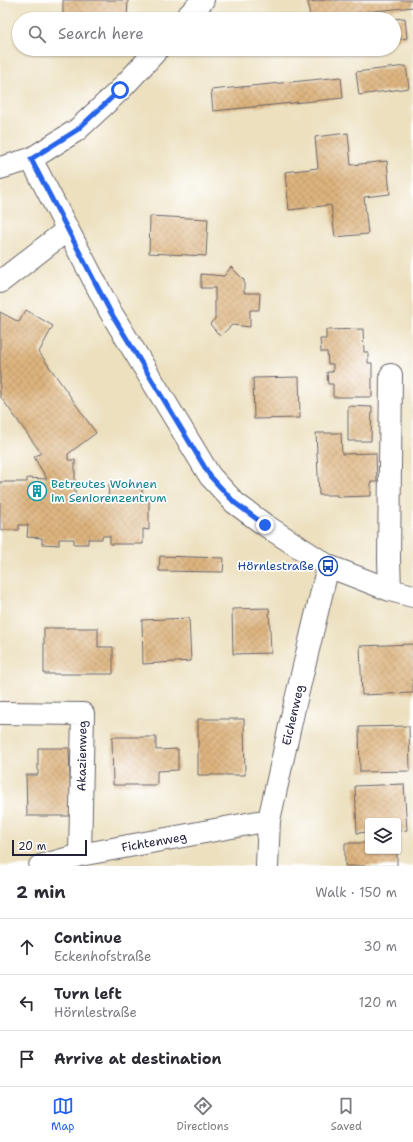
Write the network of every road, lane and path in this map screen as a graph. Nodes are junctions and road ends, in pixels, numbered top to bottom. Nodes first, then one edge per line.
1 (203, 0) edge
2 (192, 12) edge
3 (152, 56) edge
4 (31, 159) junction
5 (0, 168) edge
6 (67, 230) junction
7 (0, 282) edge
8 (391, 375) dead end
9 (328, 566) junction
10 (390, 590) junction
11 (413, 596) edge
12 (0, 714) edge
13 (269, 820) junction
14 (80, 855) junction
15 (40, 866) edge
16 (267, 866) edge

1 - 2 street
3 - 4 street
4 - 5 street
4 - 6 street
6 - 7 street
6 - 9 street
8 - 10 street
9 - 10 street
9 - 13 street, Eichenweg
10 - 11 street
12 - 14 street, Akazienweg
13 - 14 street, Fichtenweg
13 - 16 street, Eichenweg
14 - 15 street, Fichtenweg

